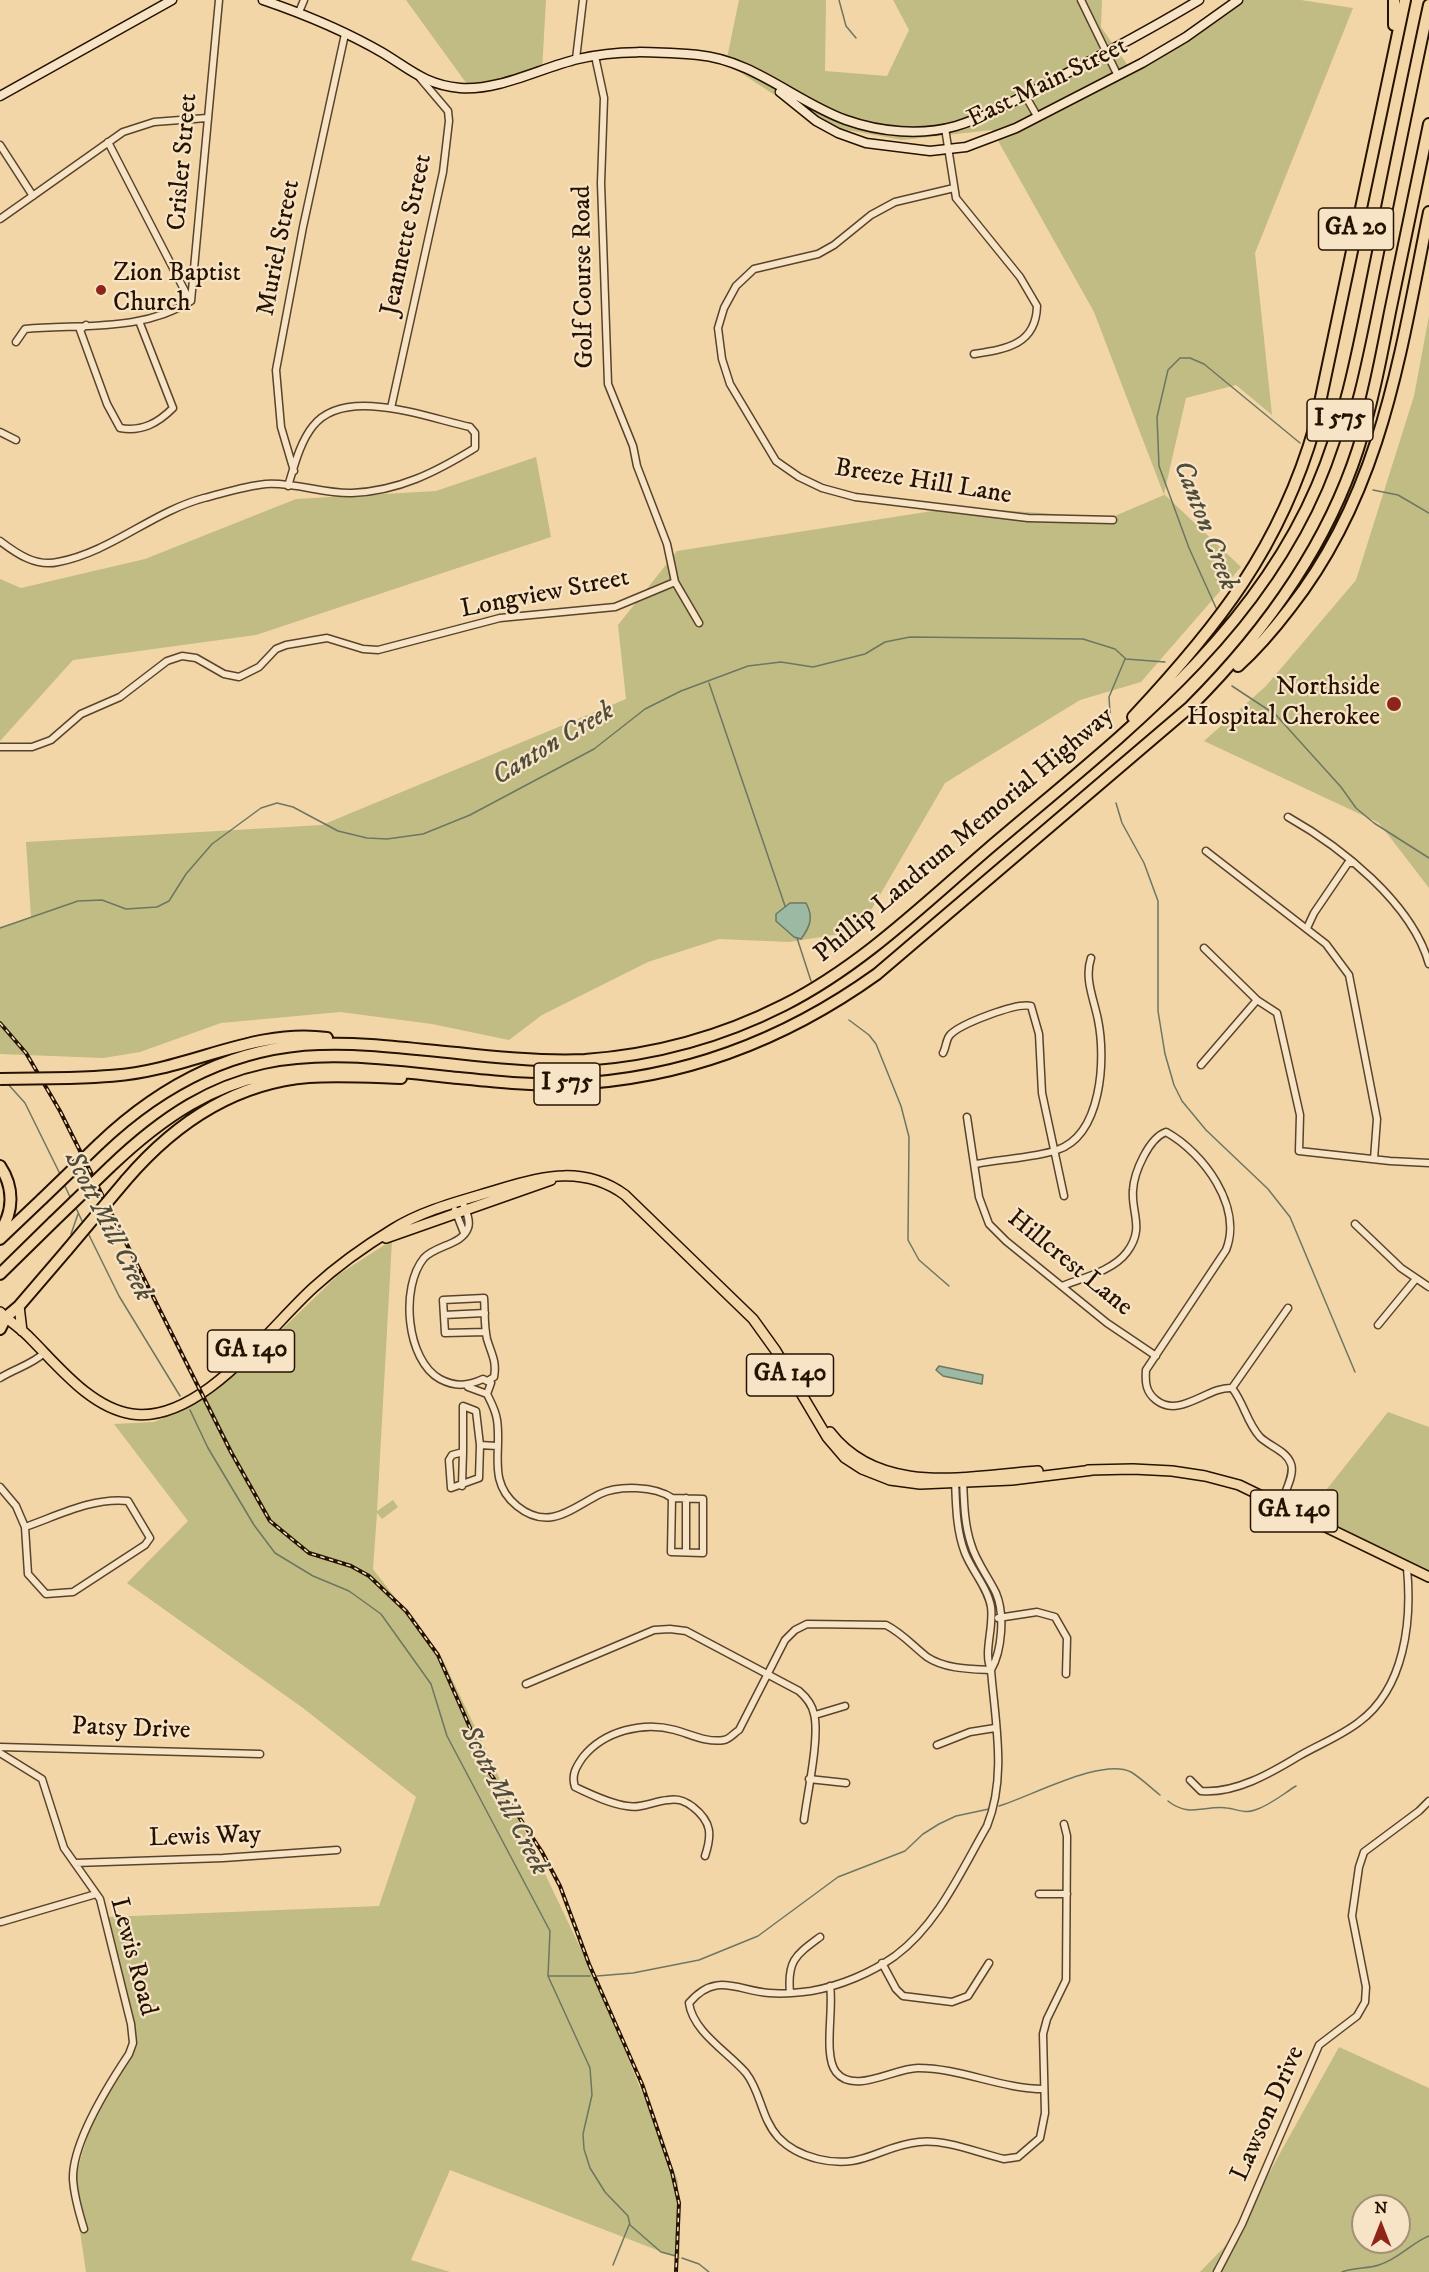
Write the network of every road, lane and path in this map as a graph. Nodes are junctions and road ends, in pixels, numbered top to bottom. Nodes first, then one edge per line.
1 (172, 0) edge
2 (219, 0) edge
3 (263, 0) edge
4 (304, 0) edge
5 (583, 0) edge
6 (1081, 0) edge
7 (1198, 0) edge
8 (1238, 0) edge
9 (1394, 0) edge
10 (1405, 0) edge
11 (158, 3) edge
12 (1429, 5) edge
13 (299, 12) junction
14 (345, 34) junction
15 (1107, 52) junction
16 (595, 56) junction
17 (576, 59) junction
18 (1390, 64) junction
19 (738, 67) junction
20 (1116, 74) junction
21 (420, 78) junction
22 (1025, 95) junction
23 (0, 96) edge
24 (1037, 116) junction
25 (207, 118) junction
26 (1429, 124) edge
27 (945, 128) junction
28 (108, 142) junction
29 (0, 145) edge
30 (948, 149) junction
31 (954, 188) junction
32 (33, 195) junction
33 (1429, 212) edge
34 (0, 219) edge
35 (1429, 234) edge
36 (1418, 266) junction
37 (191, 302) junction
38 (139, 321) junction
39 (87, 324) junction
40 (16, 342) dead end
41 (975, 354) dead end
42 (392, 408) junction
43 (0, 432) edge
44 (16, 440) dead end
45 (294, 471) junction
46 (288, 486) junction
47 (1113, 520) dead end
48 (0, 541) edge
49 (675, 582) junction
50 (699, 623) dead end
51 (1190, 707) junction
52 (0, 747) edge
53 (1095, 758) junction
54 (1288, 817) dead end
55 (1206, 851) dead end
56 (1352, 863) junction
57 (1307, 928) junction
58 (1204, 948) dead end
59 (1091, 958) dead end
60 (1429, 964) edge
61 (1257, 1000) junction
62 (378, 1046) junction
63 (943, 1053) dead end
64 (1201, 1065) dead end
65 (0, 1079) edge
66 (475, 1079) junction
67 (967, 1117) dead end
68 (1056, 1151) junction
69 (1374, 1159) junction
70 (1429, 1163) edge
71 (976, 1164) junction
72 (0, 1166) edge
73 (1064, 1196) dead end
74 (459, 1207) junction
75 (1355, 1224) dead end
76 (0, 1232) edge
77 (0, 1239) edge
78 (0, 1274) edge
79 (1415, 1280) junction
80 (1062, 1286) junction
81 (1429, 1287) edge
82 (19, 1306) junction
83 (1288, 1308) dead end
84 (485, 1313) junction
85 (3, 1315) edge
86 (444, 1315) junction
87 (1378, 1324) dead end
88 (0, 1329) edge
89 (22, 1331) junction
90 (486, 1332) junction
91 (44, 1353) junction
92 (1156, 1356) junction
93 (0, 1378) edge
94 (489, 1380) junction
95 (468, 1387) junction
96 (1232, 1388) junction
97 (487, 1394) junction
98 (480, 1445) junction
99 (497, 1446) junction
100 (463, 1452) junction
101 (959, 1480) junction
102 (462, 1486) junction
103 (0, 1487) edge
104 (672, 1498) junction
105 (686, 1498) junction
106 (1281, 1504) junction
107 (25, 1527) junction
108 (687, 1552) junction
109 (1407, 1568) junction
110 (1429, 1577) edge
111 (992, 1618) junction
112 (1001, 1618) junction
113 (991, 1670) junction
114 (767, 1673) junction
115 (1066, 1674) dead end
116 (526, 1684) dead end
117 (845, 1707) dead end
118 (815, 1715) junction
119 (995, 1728) junction
120 (937, 1745) dead end
121 (0, 1747) edge
122 (0, 1753) edge
123 (260, 1754) dead end
124 (809, 1779) junction
125 (1190, 1780) dead end
126 (846, 1783) dead end
127 (1429, 1801) edge
128 (804, 1821) dead end
129 (1064, 1824) dead end
130 (337, 1850) dead end
131 (705, 1856) dead end
132 (75, 1863) junction
133 (96, 1894) junction
134 (1038, 1894) dead end
135 (1067, 1894) junction
136 (1, 1922) edge
137 (820, 1937) dead end
138 (989, 1963) dead end
139 (882, 1964) junction
140 (830, 1986) junction
141 (790, 1993) junction
142 (1044, 2089) junction
143 (84, 2229) dead end
144 (1216, 2272) edge

1 - 11 main road
2 - 25 street, Crisler Street
3 - 13 main road, East Main Street
4 - 13 street
5 - 17 street
6 - 15 street
7 - 15 main road, East Main Street
8 - 20 main road, East Main Street
9 - 18 highway
10 - 18 highway, GA 20
11 - 23 main road
12 - 53 highway, Phillip Landrum Memorial Highway / I 575
13 - 14 main road, East Main Street
14 - 21 main road, East Main Street
14 - 45 street, Muriel Street
15 - 20 street
15 - 22 main road, East Main Street
16 - 17 main road, East Main Street
16 - 19 main road, East Main Street
16 - 49 street, Golf Course Road
17 - 21 main road, East Main Street
18 - 53 highway, GA 20
19 - 27 main road, East Main Street
19 - 30 main road, East Main Street
20 - 24 main road, East Main Street
21 - 42 street, Jeannette Street
22 - 24 street
22 - 27 main road, East Main Street
24 - 30 main road, East Main Street
25 - 28 street
25 - 37 street, Crisler Street
26 - 51 highway, Phillip Landrum Memorial Highway / I 575
27 - 30 street
28 - 32 street
28 - 37 street
29 - 32 street
30 - 31 street
31 - 41 street
31 - 47 street, Breeze Hill Lane
32 - 34 street
33 - 36 highway
35 - 36 highway, GA 20
36 - 51 highway, GA 20
37 - 38 street
38 - 39 street
38 - 39 street
39 - 40 street
42 - 45 street
42 - 46 street
43 - 44 street
45 - 46 street
46 - 48 street
49 - 50 street, Golf Course Road
49 - 52 street, Longview Street
51 - 66 highway, Phillip Landrum Memorial Highway / I 575
53 - 62 highway, Phillip Landrum Memorial Highway / I 575
54 - 56 street
55 - 57 street
56 - 57 street
56 - 60 street
57 - 69 street
58 - 61 street
59 - 68 street
61 - 64 street
61 - 69 street
62 - 65 highway, bridge
62 - 77 highway, Phillip Landrum Memorial Highway / I 575, bridge
63 - 68 street
66 - 78 highway, Phillip Landrum Memorial Highway / I 575, bridge
66 - 82 highway, bridge
67 - 71 street, Hillcrest Lane
68 - 71 street
68 - 73 street
69 - 70 street
71 - 80 street, Hillcrest Lane
72 - 76 highway
74 - 91 main road, GA 140
74 - 95 street
74 - 101 main road, GA 140
75 - 79 street
79 - 81 street
79 - 87 street
80 - 92 street, Hillcrest Lane
80 - 92 street
82 - 85 highway
82 - 89 main road
83 - 96 street
84 - 86 street
84 - 86 street
84 - 90 street
85 - 88 highway
85 - 89 main road, GA 140
86 - 90 street
89 - 91 main road, GA 140
90 - 94 street
91 - 93 street
92 - 96 street
94 - 95 street
94 - 97 street
95 - 97 street
96 - 106 street
97 - 99 street
98 - 99 street
98 - 100 street
98 - 102 street
99 - 104 street
100 - 102 street
100 - 102 street
101 - 106 main road, GA 140
101 - 111 street
101 - 112 street
103 - 107 street
104 - 105 street
104 - 108 street
105 - 108 street
105 - 108 street
106 - 109 main road, GA 140
107 - 107 street
109 - 110 main road, GA 140
109 - 125 street
111 - 112 street
111 - 113 street
112 - 113 street
112 - 115 street
113 - 114 street
113 - 119 street
114 - 116 street
114 - 118 street
114 - 131 street
117 - 118 street
118 - 124 street
119 - 120 street
119 - 139 street
121 - 123 street, Patsy Drive
122 - 132 street, Lewis Road
124 - 126 street
124 - 128 street
127 - 144 street, Lawson Drive
129 - 135 street
130 - 132 street, Lewis Way
132 - 133 street, Lewis Road
133 - 136 street
133 - 143 street, Lewis Road
134 - 135 street
135 - 142 street
137 - 141 street
138 - 139 street
139 - 140 street
140 - 141 street
140 - 142 street
141 - 142 street

